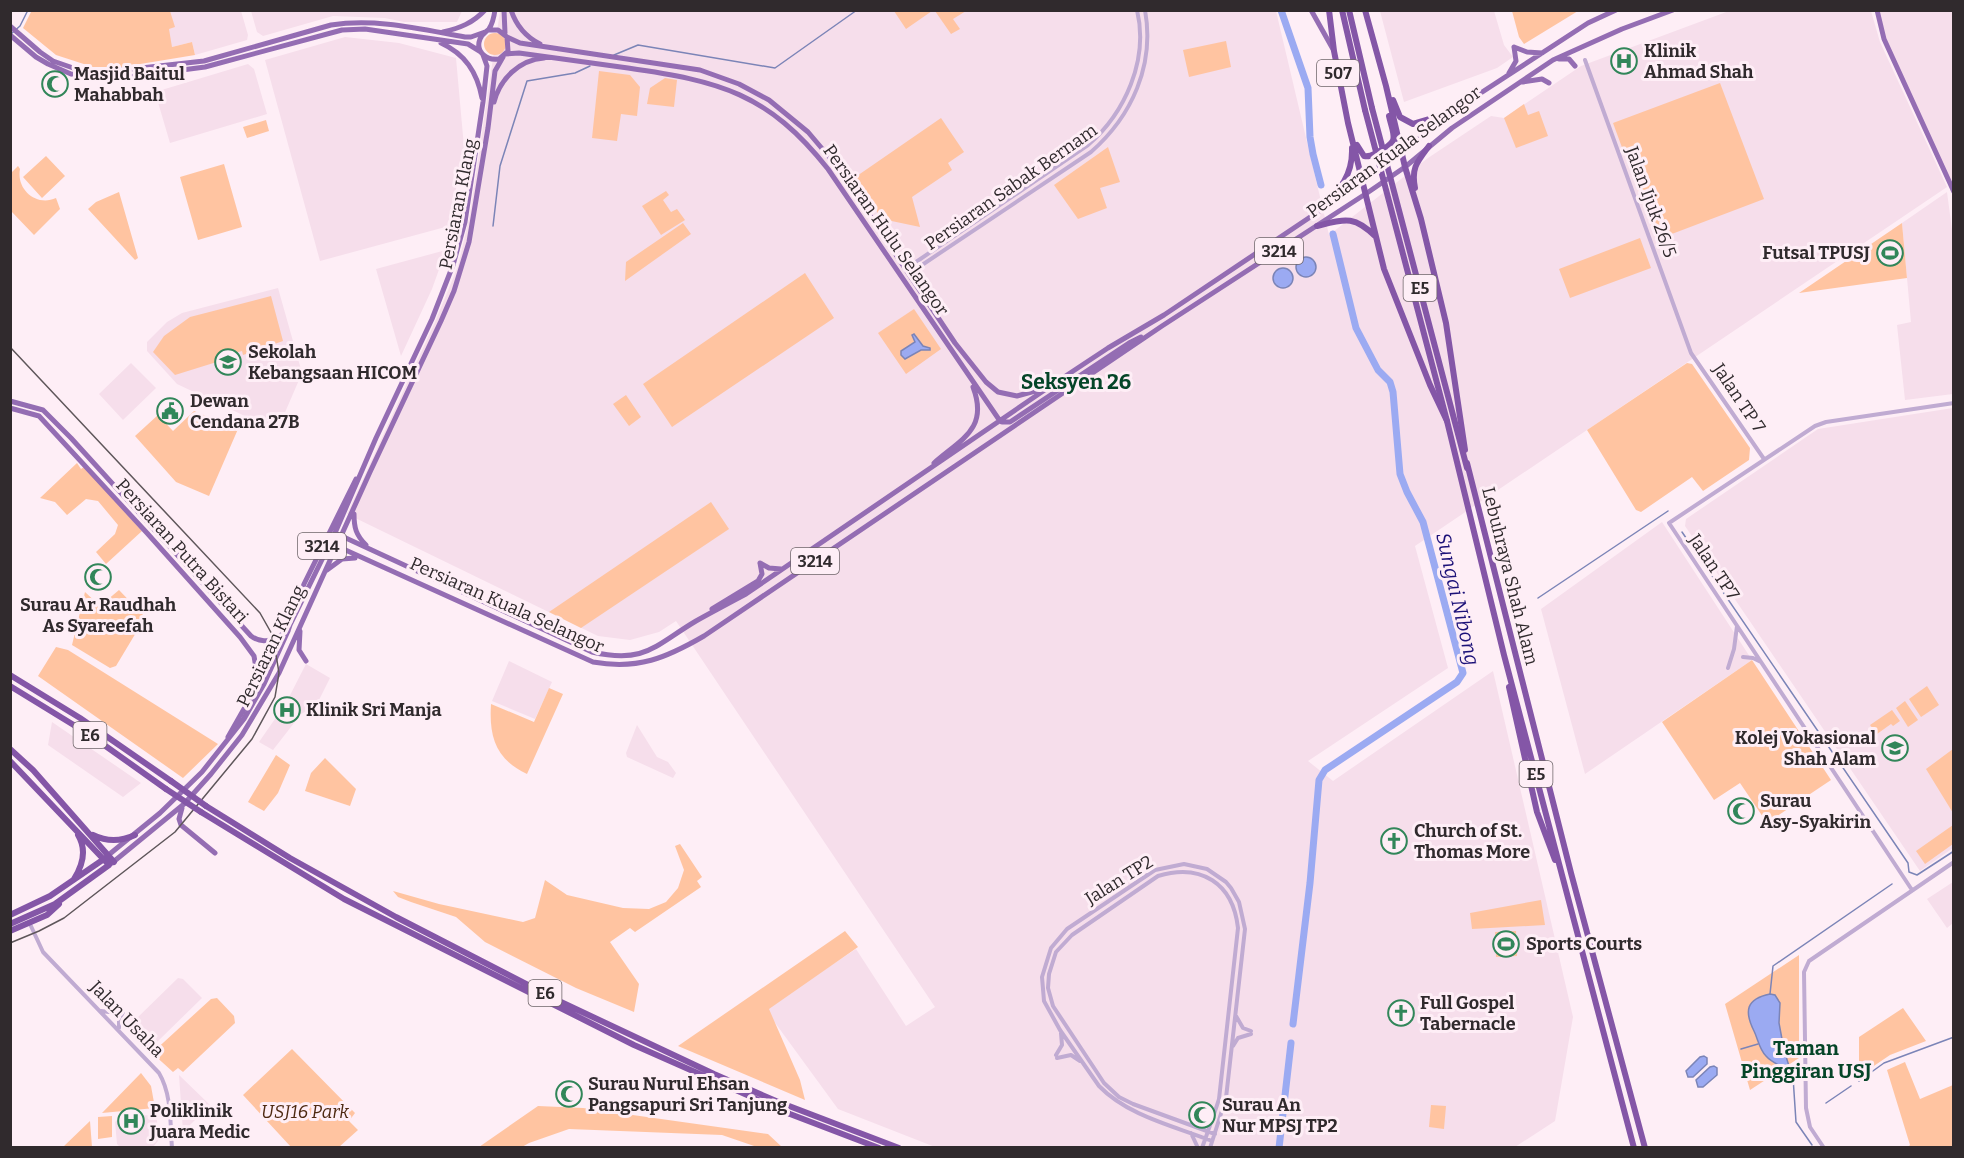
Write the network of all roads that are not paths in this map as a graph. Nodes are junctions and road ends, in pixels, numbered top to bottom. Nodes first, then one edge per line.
1 (485, 10) edge
2 (495, 10) edge
3 (504, 10) edge
4 (511, 10) edge
5 (1137, 10) edge
6 (1145, 10) edge
7 (1311, 10) edge
8 (1329, 10) edge
9 (1342, 10) edge
10 (1349, 10) edge
11 (1365, 10) edge
12 (1616, 10) edge
13 (1673, 10) edge
14 (1877, 10) edge
15 (11, 27) edge
16 (322, 31) junction
17 (486, 31) junction
18 (439, 32) junction
19 (15, 36) edge
20 (506, 36) junction
21 (433, 40) junction
22 (569, 51) junction
23 (1334, 51) junction
24 (482, 53) junction
25 (1542, 53) junction
26 (504, 56) junction
27 (567, 59) junction
28 (1553, 60) junction
29 (1585, 60) dead end
30 (1575, 66) dead end
31 (1508, 75) junction
32 (1550, 83) dead end
33 (1131, 84) junction
34 (1517, 84) junction
35 (1139, 86) junction
36 (1386, 86) junction
37 (483, 102) junction
38 (1450, 113) junction
39 (1348, 123) junction
40 (488, 128) junction
41 (1351, 135) junction
42 (1429, 146) junction
43 (1402, 153) junction
44 (1405, 167) junction
45 (1364, 181) junction
46 (1953, 192) edge
47 (1367, 193) junction
48 (1318, 211) junction
49 (1421, 219) junction
50 (1317, 226) junction
51 (1376, 237) junction
52 (901, 264) junction
53 (912, 279) junction
54 (1162, 326) junction
55 (1691, 353) joint
56 (971, 381) junction
57 (1052, 386) junction
58 (10, 401) edge
59 (1953, 403) edge
60 (10, 408) edge
61 (1000, 422) junction
62 (1447, 422) junction
63 (1764, 459) junction
64 (1467, 468) junction
65 (361, 470) junction
66 (914, 480) junction
67 (354, 509) junction
68 (335, 533) junction
69 (342, 536) junction
70 (330, 543) junction
71 (337, 546) junction
72 (369, 548) junction
73 (363, 560) junction
74 (784, 569) junction
75 (321, 578) junction
76 (694, 622) junction
77 (1737, 626) junction
78 (289, 628) junction
79 (299, 630) junction
80 (1743, 657) dead end
81 (306, 661) dead end
82 (1761, 663) junction
83 (1728, 668) dead end
84 (10, 675) edge
85 (10, 686) edge
86 (224, 746) junction
87 (10, 749) edge
88 (10, 761) edge
89 (184, 804) junction
90 (83, 827) junction
91 (74, 828) junction
92 (135, 835) junction
93 (216, 853) dead end
94 (106, 857) junction
95 (1953, 862) edge
96 (111, 864) junction
97 (72, 882) junction
98 (1912, 890) junction
99 (68, 896) junction
100 (10, 915) edge
101 (10, 924) edge
102 (30, 924) junction
103 (10, 931) edge
104 (118, 1009) dead end
105 (101, 1011) junction
106 (123, 1012) dead end
107 (1236, 1015) junction
108 (1060, 1030) junction
109 (120, 1031) junction
110 (1231, 1049) junction
111 (1085, 1065) junction
112 (1213, 1118) junction
113 (1196, 1127) junction
114 (1208, 1131) junction
115 (1191, 1133) junction
116 (1215, 1134) junction
117 (1205, 1138) junction
118 (1212, 1141) junction
119 (172, 1148) edge
120 (879, 1148) edge
121 (899, 1148) edge
122 (1200, 1148) edge
123 (1210, 1148) edge
124 (1634, 1148) edge
125 (1645, 1148) edge
126 (1824, 1148) edge

1 - 18 main road
2 - 17 main road
3 - 20 main road
4 - 22 main road
5 - 33 street, Persiaran Sabak Bernam
6 - 35 street, Persiaran Sabak Bernam
7 - 23 main road
8 - 23 highway, 507
9 - 62 highway, Lebuhraya Shah Alam / E5, bridge
10 - 64 highway, Lebuhraya Shah Alam / E5, bridge
11 - 36 highway, 507
12 - 25 main road, Persiaran Kuala Selangor
13 - 28 main road, Persiaran Kuala Selangor
14 - 46 main road
15 - 19 main road
16 - 18 main road
16 - 19 main road
16 - 21 main road
17 - 18 main road
17 - 20 main road
17 - 24 main road
20 - 22 main road, Persiaran Hulu Selangor
20 - 26 main road
21 - 24 main road
21 - 37 main road
22 - 52 main road, Persiaran Hulu Selangor
23 - 39 highway, 507
24 - 26 main road
24 - 37 main road, Persiaran Klang / 3214
25 - 31 main road, Persiaran Kuala Selangor
25 - 31 main road
26 - 27 main road, Persiaran Hulu Selangor
26 - 40 main road, Persiaran Klang / 3214
27 - 40 main road
27 - 56 main road, Persiaran Hulu Selangor
28 - 30 main road
28 - 34 main road, Persiaran Kuala Selangor
29 - 55 street, Jalan Ijuk 26/5
31 - 38 main road, Persiaran Kuala Selangor
32 - 34 main road
33 - 35 street
33 - 52 street, Persiaran Sabak Bernam
34 - 42 main road, Persiaran Kuala Selangor
35 - 53 street, Persiaran Sabak Bernam
36 - 38 highway
36 - 39 highway
36 - 43 highway, 507
37 - 65 main road, Persiaran Klang / 3214
38 - 43 main road, Persiaran Kuala Selangor / 3214
39 - 41 highway, 507
40 - 67 main road, Persiaran Klang / 3214
41 - 45 highway, 507
41 - 48 highway
42 - 44 main road, Persiaran Kuala Selangor / 3214
42 - 49 highway
43 - 44 highway, 507
43 - 45 main road, Persiaran Kuala Selangor / 3214
44 - 47 main road, Persiaran Kuala Selangor / 3214
44 - 49 highway, 507
45 - 47 highway, 507
45 - 48 main road, Persiaran Kuala Selangor / 3214
47 - 50 main road, Persiaran Kuala Selangor / 3214
47 - 51 highway, 507
48 - 57 main road, Persiaran Kuala Selangor / 3214
49 - 64 highway, 507
50 - 51 highway
50 - 54 main road, Persiaran Kuala Selangor / 3214
51 - 62 highway, 507
52 - 53 main road, Persiaran Hulu Selangor
53 - 57 main road, Persiaran Hulu Selangor
54 - 61 main road
54 - 73 main road, Persiaran Kuala Selangor / 3214
55 - 63 street, Jalan TP 7
56 - 61 main road, Persiaran Hulu Selangor
56 - 66 main road
57 - 61 main road, Persiaran Kuala Selangor / 3214
58 - 78 main road, Persiaran Putra Bistari
59 - 63 street, Jalan TP7
60 - 86 main road, Persiaran Putra Bistari
61 - 66 main road, Persiaran Kuala Selangor / 3214
62 - 124 highway, Lebuhraya Shah Alam / E5
63 - 77 street, Jalan TP7
64 - 125 highway, Lebuhraya Shah Alam / E5
65 - 68 main road, Persiaran Klang
65 - 78 main road, Persiaran Klang / 3214
66 - 74 main road, Persiaran Kuala Selangor / 3214
67 - 69 main road, Persiaran Klang / 3214
67 - 72 main road
68 - 69 main road, Persiaran Kuala Selangor / 3214
68 - 70 main road, Persiaran Klang
69 - 71 main road, Persiaran Klang / 3214
69 - 72 main road, Persiaran Kuala Selangor / 3214
70 - 71 main road, Persiaran Kuala Selangor / 3214
70 - 78 main road, Persiaran Klang
71 - 73 main road, Persiaran Kuala Selangor / 3214
71 - 75 main road, Persiaran Klang / 3214
72 - 76 main road, Persiaran Kuala Selangor / 3214
73 - 75 main road
74 - 76 main road, Persiaran Kuala Selangor / 3214
74 - 76 main road
75 - 79 main road, Persiaran Klang / 3214
77 - 82 street, Jalan TP7
77 - 83 street
78 - 86 main road, Persiaran Klang / 3214
79 - 81 main road
79 - 89 main road, Persiaran Klang / 3214
80 - 82 street
82 - 98 street, Jalan TP7
84 - 121 highway, E6, bridge
85 - 120 highway, E6, bridge
86 - 92 main road, Persiaran Klang / 3214
87 - 90 highway
88 - 91 highway
89 - 93 main road
89 - 96 main road, Persiaran Klang / 3214
90 - 92 highway
90 - 94 highway
91 - 94 highway
91 - 97 highway
92 - 94 main road, Persiaran Klang / 3214
94 - 96 highway
94 - 97 highway
95 - 98 street
96 - 99 highway
97 - 100 highway
98 - 126 street
99 - 101 highway
99 - 102 highway
102 - 103 highway
102 - 105 street, Jalan Usaha
104 - 105 street
105 - 109 street, Jalan Usaha
106 - 109 street
107 - 108 street, Jalan TP2
107 - 110 street, Jalan TP2
107 - 110 street
108 - 111 street, Jalan TP2
108 - 111 street
109 - 119 street, Jalan Usaha
110 - 116 street, Jalan TP2
111 - 115 street, Jalan TP2
112 - 113 street
112 - 113 street, Jalan TP2
112 - 114 street, Jalan TP2
113 - 114 street, Jalan TP2
114 - 116 street, Jalan TP2
114 - 117 street, Jalan TP2
115 - 117 street, Jalan TP2
115 - 122 street
116 - 118 street, Jalan TP2
117 - 118 street, Jalan TP2
117 - 122 street, Jalan TP2
118 - 123 street, Jalan TP2

